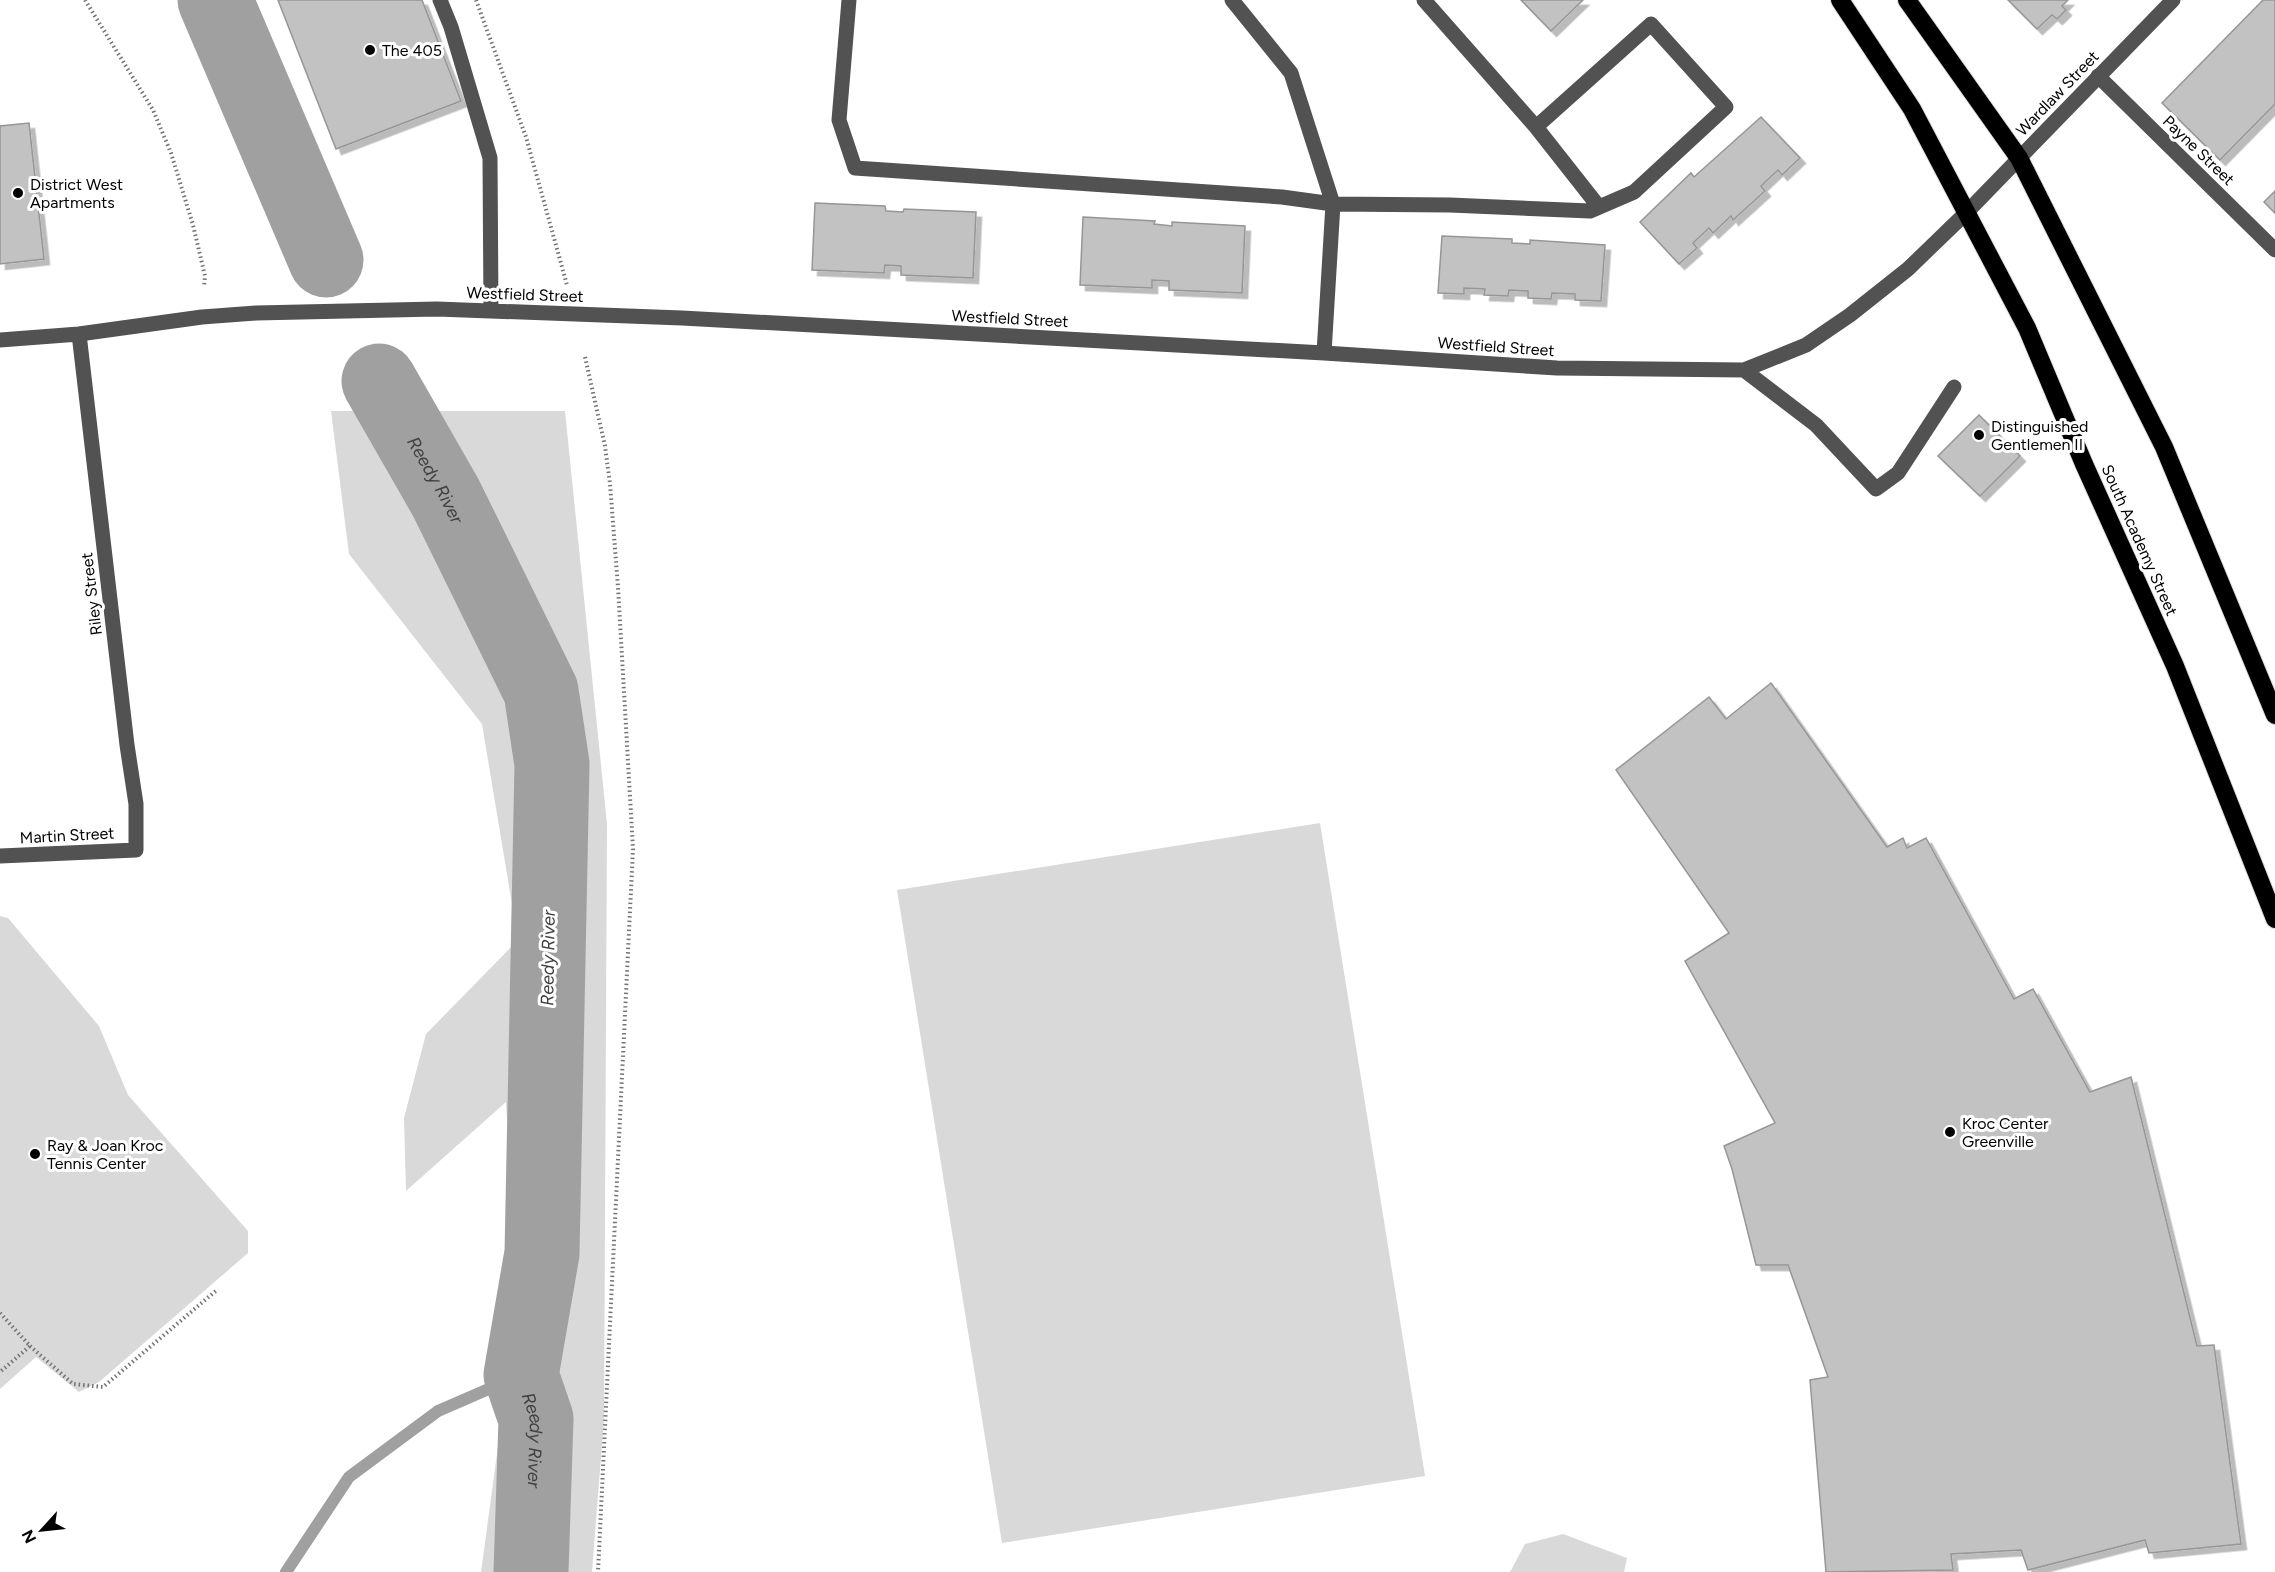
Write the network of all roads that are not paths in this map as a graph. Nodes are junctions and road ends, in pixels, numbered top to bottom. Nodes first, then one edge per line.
1 (440, 0) edge
2 (849, 0) edge
3 (1424, 0) edge
4 (1840, 0) edge
5 (1907, 0) edge
6 (2173, 0) edge
7 (1241, 4) edge
8 (2098, 76) junction
9 (1536, 127) junction
10 (2019, 158) junction
11 (1334, 204) junction
12 (1599, 207) junction
13 (1967, 212) junction
14 (2275, 250) edge
15 (491, 311) junction
16 (79, 334) junction
17 (0, 340) edge
18 (1324, 352) junction
19 (1744, 370) junction
20 (1954, 387) dead end
21 (2275, 716) edge
22 (136, 850) joint
23 (0, 856) edge
24 (2275, 919) edge

1 - 15 street
2 - 11 street
3 - 9 street
4 - 13 highway, South Academy Street
5 - 10 highway
6 - 8 street, Wardlaw Street
7 - 11 street
8 - 10 street, Wardlaw Street
8 - 14 street, Payne Street
9 - 12 street
9 - 12 street
10 - 13 street, Wardlaw Street
10 - 21 highway
11 - 12 street
11 - 18 street
13 - 19 street, Westfield Street
13 - 24 highway, South Academy Street
15 - 16 street, Westfield Street
15 - 18 street, Westfield Street
16 - 17 street, Westfield Street
16 - 22 street, Riley Street
18 - 19 street, Westfield Street
19 - 20 street
22 - 23 street, Martin Street

